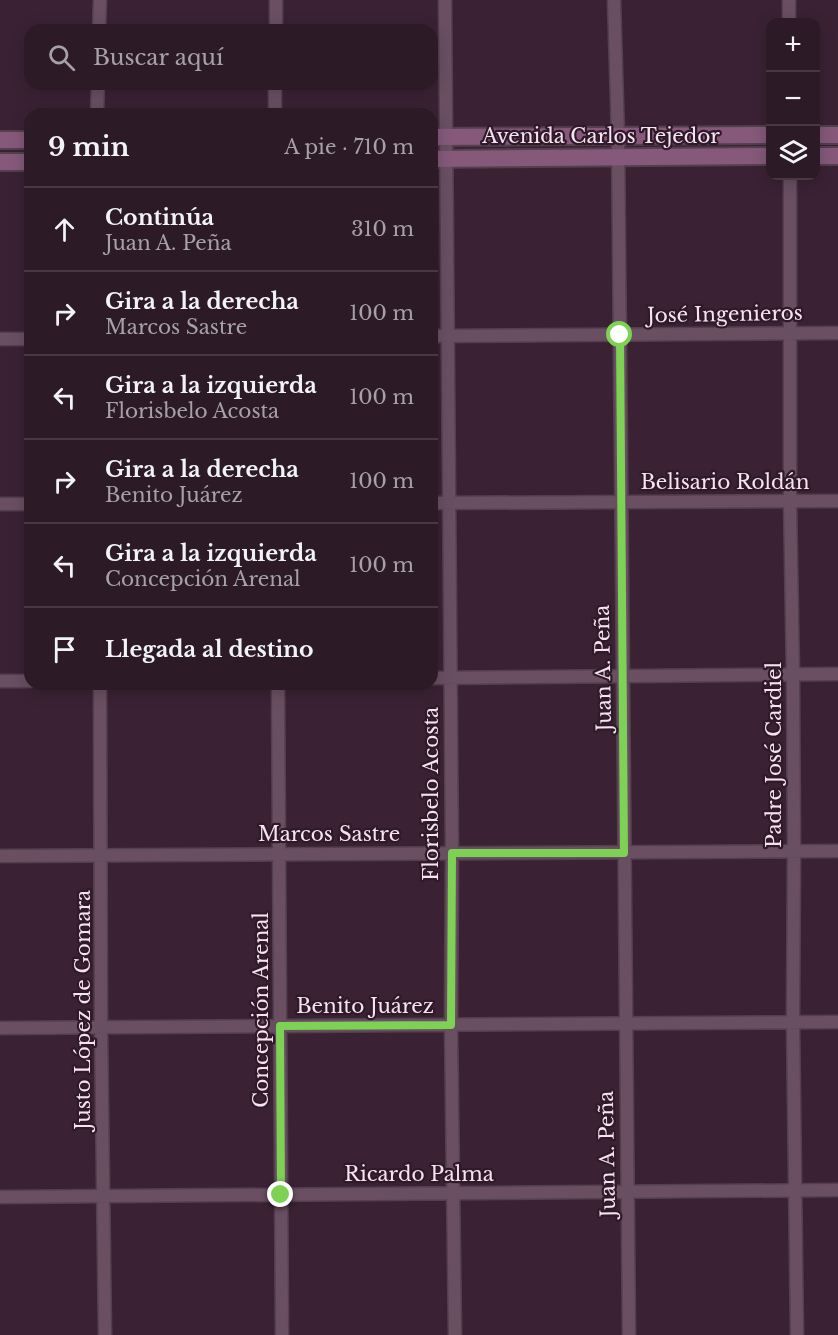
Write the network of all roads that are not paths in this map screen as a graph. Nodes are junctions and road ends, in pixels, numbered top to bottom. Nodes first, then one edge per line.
1 (100, 0) edge
2 (276, 0) edge
3 (445, 0) edge
4 (614, 0) edge
5 (789, 0) edge
6 (789, 18) edge
7 (99, 24) edge
8 (276, 24) edge
9 (98, 90) edge
10 (275, 90) edge
11 (97, 108) edge
12 (275, 108) edge
13 (766, 135) edge
14 (820, 135) edge
15 (838, 135) edge
16 (618, 136) junction
17 (439, 137) edge
18 (0, 140) edge
19 (24, 140) edge
20 (766, 156) edge
21 (820, 156) edge
22 (838, 156) edge
23 (618, 157) junction
24 (439, 159) edge
25 (0, 162) edge
26 (24, 162) edge
27 (790, 180) edge
28 (791, 333) junction
29 (838, 333) edge
30 (620, 335) junction
31 (438, 336) edge
32 (448, 336) junction
33 (0, 339) edge
34 (24, 339) edge
35 (790, 501) junction
36 (838, 501) edge
37 (621, 502) junction
38 (438, 503) edge
39 (449, 503) junction
40 (0, 504) edge
41 (24, 504) edge
42 (838, 674) edge
43 (793, 675) junction
44 (450, 677) junction
45 (623, 677) junction
46 (438, 678) edge
47 (0, 681) edge
48 (24, 681) edge
49 (100, 690) edge
50 (278, 690) edge
51 (794, 851) junction
52 (838, 851) edge
53 (452, 853) junction
54 (624, 853) junction
55 (279, 854) junction
56 (102, 855) junction
57 (0, 856) edge
58 (793, 1022) junction
59 (838, 1022) edge
60 (626, 1023) junction
61 (451, 1025) junction
62 (280, 1026) junction
63 (100, 1027) junction
64 (0, 1028) edge
65 (838, 1190) edge
66 (796, 1191) junction
67 (627, 1193) junction
68 (454, 1194) junction
69 (281, 1195) junction
70 (104, 1196) junction
71 (0, 1197) edge
72 (105, 1335) edge
73 (282, 1335) edge
74 (455, 1335) edge
75 (628, 1335) edge
76 (797, 1335) edge

1 - 7 street
2 - 8 street
3 - 17 street, Florisbelo Acosta
4 - 16 street, Juan A. Peña
5 - 6 street
9 - 11 street
10 - 12 street
13 - 16 main road, Avenida Carlos Tejedor
14 - 15 main road
16 - 17 main road, Avenida Carlos Tejedor
16 - 23 street, Juan A. Peña
17 - 24 street, Florisbelo Acosta
18 - 19 main road
20 - 23 main road, Avenida Carlos Tejedor
21 - 22 main road
23 - 24 main road, Avenida Carlos Tejedor
23 - 30 street, Juan A. Peña
24 - 32 street, Florisbelo Acosta
25 - 26 main road
27 - 28 street, Padre José Cardiel
28 - 29 street, José Ingenieros
28 - 30 street, José Ingenieros
28 - 35 street, Padre José Cardiel
30 - 32 street, José Ingenieros
30 - 37 street, Juan A. Peña
31 - 32 street, José Ingenieros
32 - 39 street, Florisbelo Acosta
33 - 34 street
35 - 36 street, Belisario Roldán
35 - 37 street, Belisario Roldán
35 - 43 street, Padre José Cardiel
37 - 39 street, Belisario Roldán
37 - 45 street, Juan A. Peña
38 - 39 street, Belisario Roldán
39 - 44 street, Florisbelo Acosta
40 - 41 street
42 - 43 street
43 - 45 street
43 - 51 street, Padre José Cardiel
44 - 45 street
44 - 46 street
44 - 53 street, Florisbelo Acosta
45 - 54 street, Juan A. Peña
47 - 48 street
49 - 56 street, Justo López de Gomara
50 - 55 street, Concepción Arenal
51 - 52 street, Marcos Sastre
51 - 54 street, Marcos Sastre
51 - 58 street, Padre José Cardiel
53 - 54 street, Marcos Sastre
53 - 55 street, Marcos Sastre
53 - 61 street, Florisbelo Acosta
54 - 60 street, Juan A. Peña
55 - 56 street, Marcos Sastre
55 - 62 street, Concepción Arenal
56 - 57 street, Marcos Sastre
56 - 63 street, Justo López de Gomara
58 - 59 street, Benito Juárez
58 - 60 street, Benito Juárez
58 - 66 street, Padre José Cardiel
60 - 61 street, Benito Juárez
60 - 67 street, Juan A. Peña
61 - 62 street, Benito Juárez
61 - 68 street, Florisbelo Acosta
62 - 63 street, Benito Juárez
62 - 69 street, Concepción Arenal
63 - 64 street, Benito Juárez
63 - 70 street, Justo López de Gomara
65 - 66 street, Ricardo Palma
66 - 67 street, Ricardo Palma
66 - 76 street, Padre José Cardiel
67 - 68 street, Ricardo Palma
67 - 75 street, Juan A. Peña
68 - 69 street, Ricardo Palma
68 - 74 street, Florisbelo Acosta
69 - 70 street, Ricardo Palma
69 - 73 street, Concepción Arenal
70 - 71 street, Ricardo Palma
70 - 72 street, Justo López de Gomara

